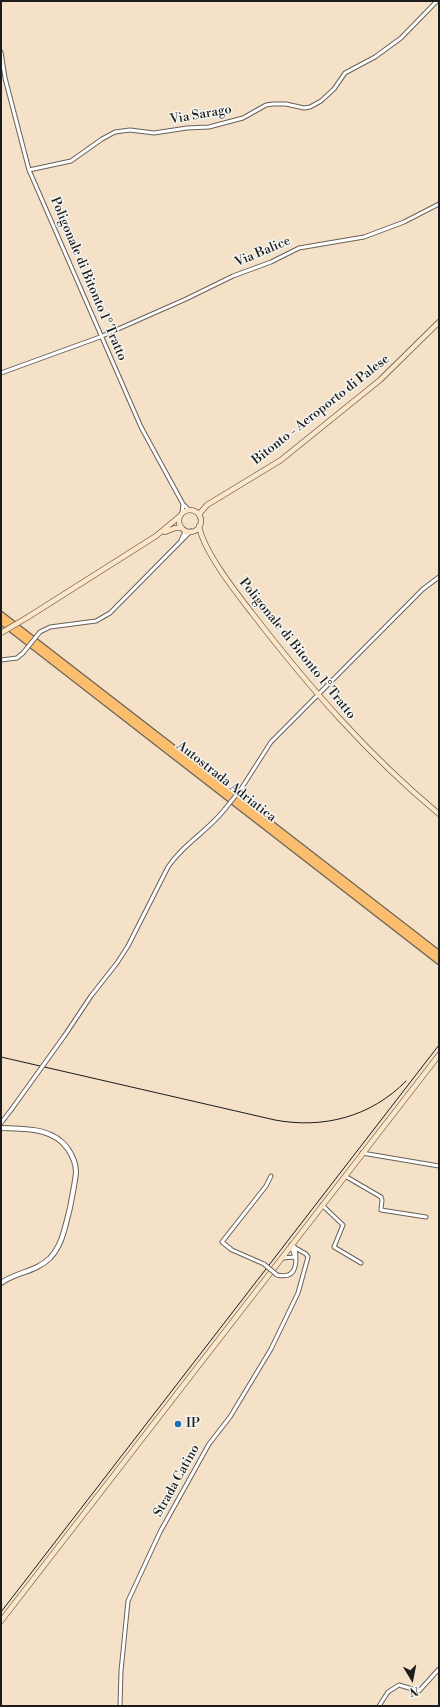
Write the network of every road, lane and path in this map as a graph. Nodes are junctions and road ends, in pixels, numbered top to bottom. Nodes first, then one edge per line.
1 (437, 1) edge
2 (1, 52) edge
3 (29, 170) junction
4 (439, 204) edge
5 (439, 322) edge
6 (100, 337) junction
7 (1, 373) edge
8 (183, 504) junction
9 (207, 505) junction
10 (190, 510) junction
11 (181, 514) junction
12 (200, 517) junction
13 (199, 526) junction
14 (183, 529) junction
15 (192, 531) junction
16 (156, 536) junction
17 (203, 538) junction
18 (180, 541) junction
19 (439, 577) edge
20 (1, 615) edge
21 (1, 621) edge
22 (1, 633) edge
23 (1, 660) edge
24 (318, 695) junction
25 (439, 814) edge
26 (439, 954) edge
27 (439, 961) edge
28 (439, 1055) edge
29 (1, 1123) edge
30 (1, 1128) edge
31 (362, 1153) junction
32 (439, 1166) edge
33 (271, 1176) dead end
34 (345, 1176) junction
35 (322, 1205) junction
36 (426, 1217) dead end
37 (293, 1246) junction
38 (301, 1251) junction
39 (295, 1257) junction
40 (281, 1258) junction
41 (361, 1263) dead end
42 (1, 1283) edge
43 (1, 1621) edge
44 (439, 1669) edge
45 (120, 1706) edge
46 (379, 1706) edge

1 - 3 street, Via Sarago
2 - 3 street, Poligonale di Bitonto 1° Tratto
3 - 6 street, Poligonale di Bitonto 1° Tratto
4 - 6 street, Via Balice
5 - 9 main road, Bitonto - Aeroporto di Palese
6 - 7 street, Via Balice
6 - 8 street, Poligonale di Bitonto 1° Tratto
8 - 10 street, Poligonale di Bitonto 1° Tratto
8 - 11 street
9 - 10 main road
9 - 12 main road
10 - 11 main road
10 - 12 main road
11 - 14 main road
11 - 16 main road
12 - 13 main road
13 - 15 main road
13 - 17 main road
14 - 15 main road
14 - 16 main road
14 - 18 street
15 - 17 main road
15 - 18 street
16 - 22 main road, bridge
17 - 24 main road, Poligonale di Bitonto 1° Tratto
18 - 23 street, bridge
19 - 24 street
20 - 26 highway, Autostrada Adriatica
21 - 27 highway, Autostrada Adriatica
24 - 25 main road, Poligonale di Bitonto 1° Tratto
24 - 29 street, bridge
28 - 31 main road
30 - 42 street
31 - 32 street
31 - 34 main road
33 - 39 street, bridge
34 - 35 main road
34 - 36 street
35 - 37 main road
35 - 41 street
37 - 38 street
37 - 39 street
37 - 40 main road
38 - 39 street
38 - 45 street, Strada Catino
39 - 40 street
40 - 43 main road
44 - 46 street

